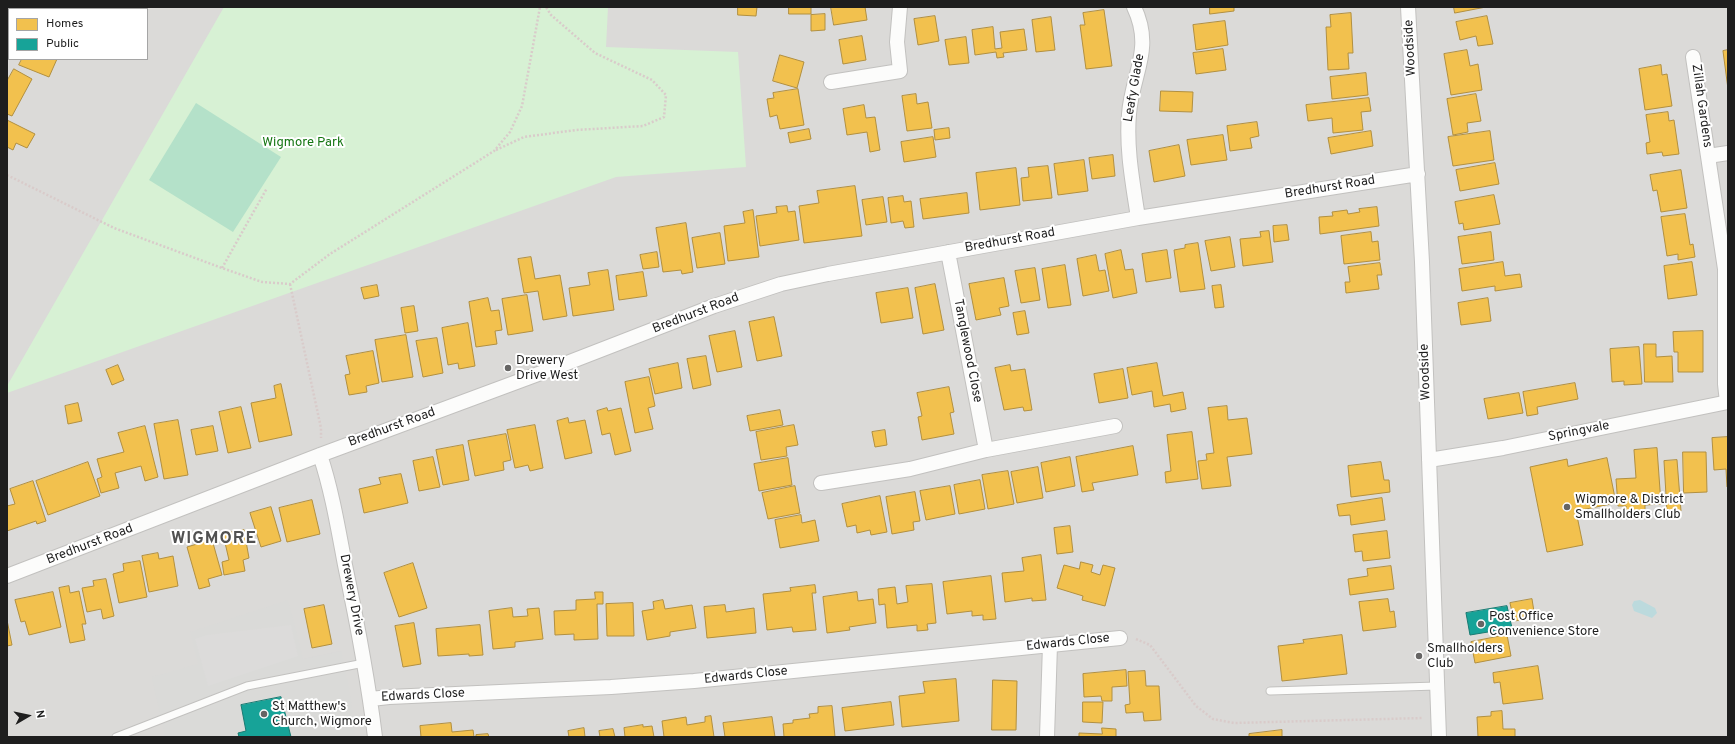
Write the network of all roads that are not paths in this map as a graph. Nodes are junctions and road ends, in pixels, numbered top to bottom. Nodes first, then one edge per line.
1 (900, 7) edge
2 (1134, 7) edge
3 (1408, 7) edge
4 (1694, 57) dead end
5 (831, 82) dead end
6 (1728, 153) edge
7 (1708, 156) junction
8 (1418, 174) junction
9 (1138, 218) junction
10 (948, 252) junction
11 (1727, 402) edge
12 (1115, 426) dead end
13 (986, 450) junction
14 (320, 455) junction
15 (1428, 460) junction
16 (821, 483) dead end
17 (7, 576) edge
18 (1120, 638) dead end
19 (1050, 645) junction
20 (364, 663) junction
21 (1437, 686) junction
22 (1270, 691) dead end
23 (371, 699) junction
24 (116, 737) edge
25 (375, 737) edge
26 (1047, 737) edge
27 (1439, 737) edge

1 - 5 street
2 - 9 street, Leafy Glade
3 - 8 street, Woodside
4 - 7 street, Zillah Gardens
6 - 7 street, Zillah Gardens
7 - 11 street, Zillah Gardens
8 - 9 street, Bredhurst Road
8 - 15 street, Woodside
9 - 10 street, Bredhurst Road
10 - 13 street, Tanglewood Close
10 - 14 street, Bredhurst Road
11 - 15 street, Springvale
12 - 13 street
13 - 16 street
14 - 17 street, Bredhurst Road
14 - 20 street, Drewery Drive
15 - 21 street, Woodside
18 - 19 street, Edwards Close
19 - 23 street, Edwards Close
19 - 26 street
20 - 23 street, Drewery Drive
20 - 24 lane
21 - 22 lane
21 - 27 street, Woodside
23 - 25 street, Drewery Drive

